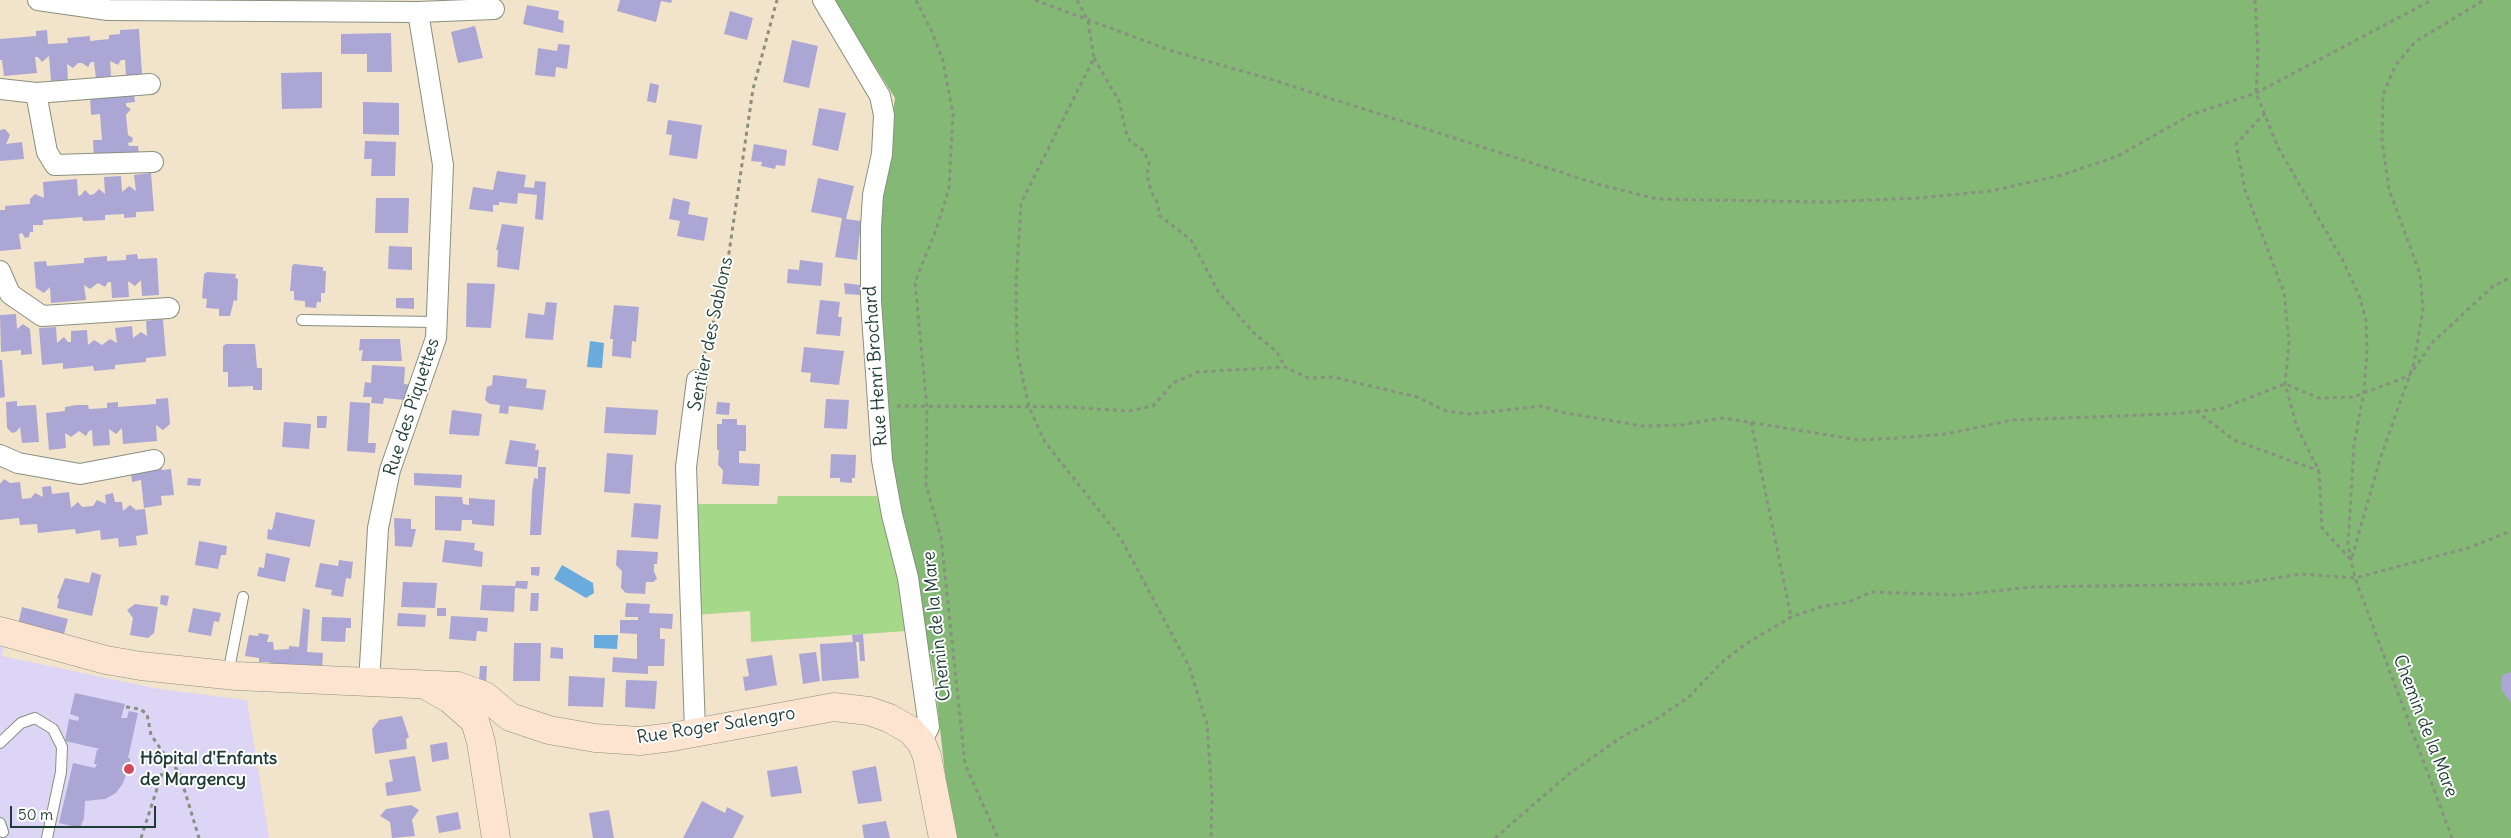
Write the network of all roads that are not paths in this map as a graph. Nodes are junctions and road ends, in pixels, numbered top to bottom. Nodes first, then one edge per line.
1 (38, 0) edge
2 (823, 0) edge
3 (424, 6) edge
4 (494, 10) dead end
5 (150, 84) dead end
6 (0, 89) edge
7 (36, 93) junction
8 (152, 162) dead end
9 (0, 270) edge
10 (169, 308) dead end
11 (302, 320) dead end
12 (436, 322) junction
13 (697, 380) road end
14 (0, 455) edge
15 (154, 460) dead end
16 (243, 597) dead end
17 (0, 630) edge
18 (227, 678) junction
19 (368, 682) junction
20 (424, 685) junction
21 (504, 711) junction
22 (477, 727) junction
23 (695, 732) junction
24 (920, 742) junction
25 (0, 743) edge
26 (47, 838) edge
27 (496, 838) edge
28 (943, 838) edge

1 - 3 street
2 - 24 street, Rue Henri Brochard
3 - 4 street
3 - 12 street, Rue des Piquettes
5 - 7 street
6 - 7 street
7 - 8 street
9 - 10 street
11 - 12 lane
12 - 19 street, Rue des Piquettes
13 - 23 street, Sentier des Sablons
14 - 15 street
16 - 18 lane
17 - 18 main road, Rue Roger Salengro
18 - 19 main road, Rue Roger Salengro
19 - 20 main road, Rue Roger Salengro
20 - 21 main road, Rue Roger Salengro
20 - 22 main road, Rue Roger Salengro
21 - 22 street
21 - 23 main road, Rue Roger Salengro
22 - 27 main road
23 - 24 main road, Rue Roger Salengro
24 - 28 main road
25 - 26 lane

